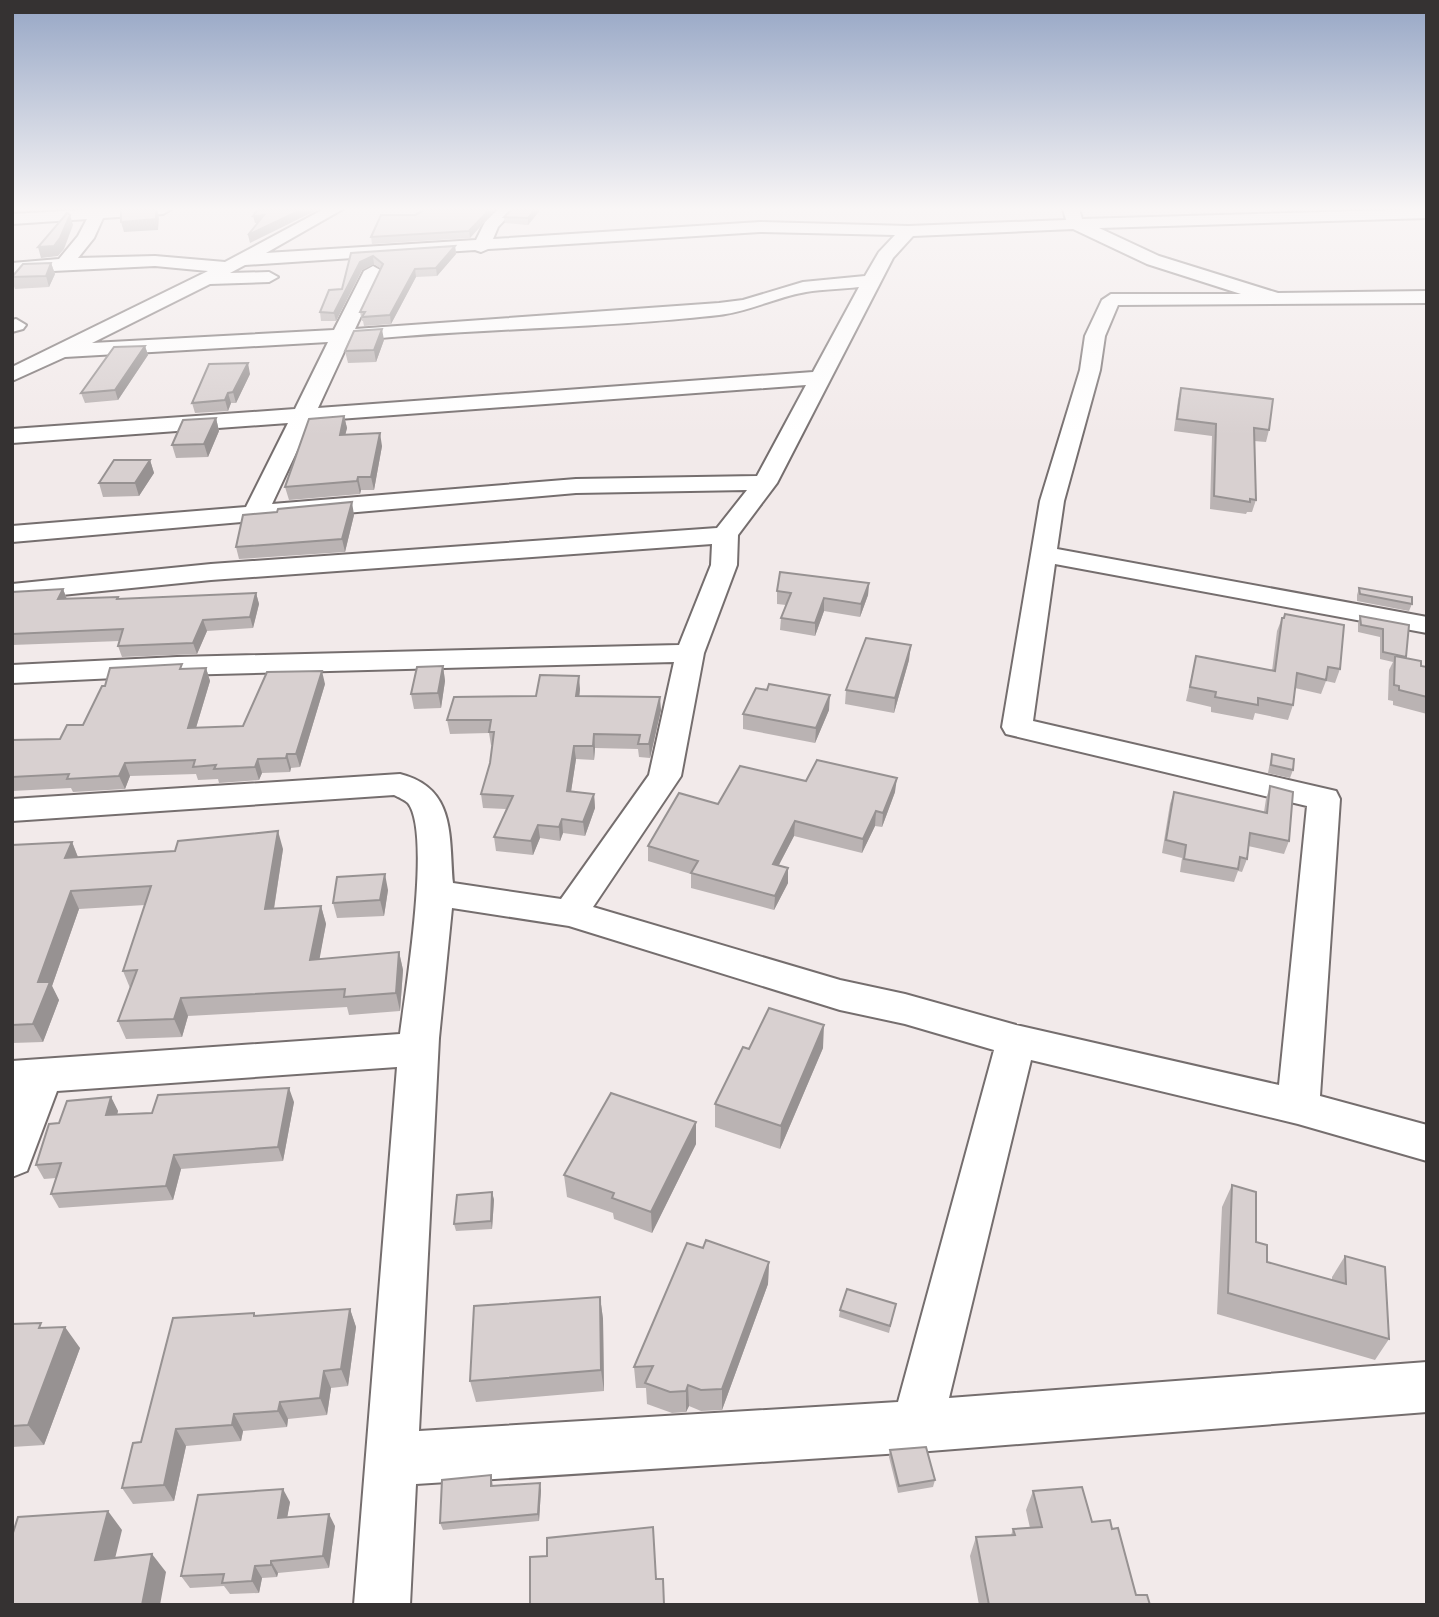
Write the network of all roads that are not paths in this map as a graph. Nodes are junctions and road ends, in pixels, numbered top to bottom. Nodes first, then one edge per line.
1 (194, 284) edge
2 (371, 284) edge
3 (824, 284) edge
4 (870, 284) edge
5 (1231, 284) edge
6 (1427, 297) edge
7 (1277, 299) junction
8 (340, 336) junction
9 (60, 351) junction
10 (12, 374) edge
11 (819, 378) junction
12 (302, 416) junction
13 (12, 436) edge
14 (765, 482) junction
15 (256, 512) junction
16 (12, 534) edge
17 (725, 535) junction
18 (1043, 554) junction
19 (12, 592) edge
20 (1427, 625) edge
21 (690, 653) junction
22 (12, 674) edge
23 (12, 810) edge
24 (436, 893) junction
25 (570, 913) junction
26 (1016, 1041) junction
27 (418, 1049) junction
28 (27, 1077) edge
29 (1298, 1107) junction
30 (1427, 1143) edge
31 (12, 1158) edge
32 (1427, 1387) edge
33 (917, 1426) junction
34 (392, 1459) junction
35 (382, 1605) edge

1 - 9 street
2 - 8 street
3 - 8 street
4 - 11 street
5 - 7 street
6 - 7 street
7 - 18 street
8 - 9 street
8 - 12 street
9 - 10 street
11 - 12 street
11 - 14 street
12 - 13 street
12 - 15 street
14 - 15 street
14 - 17 street
15 - 16 street
17 - 19 street
17 - 21 street
18 - 20 street
18 - 29 street
21 - 22 street
21 - 25 street
23 - 24 street
24 - 25 street
24 - 27 street
25 - 26 street
26 - 29 street
26 - 33 street
27 - 28 street
27 - 34 street
28 - 31 street
29 - 30 street
32 - 33 street
33 - 34 street
34 - 35 street

